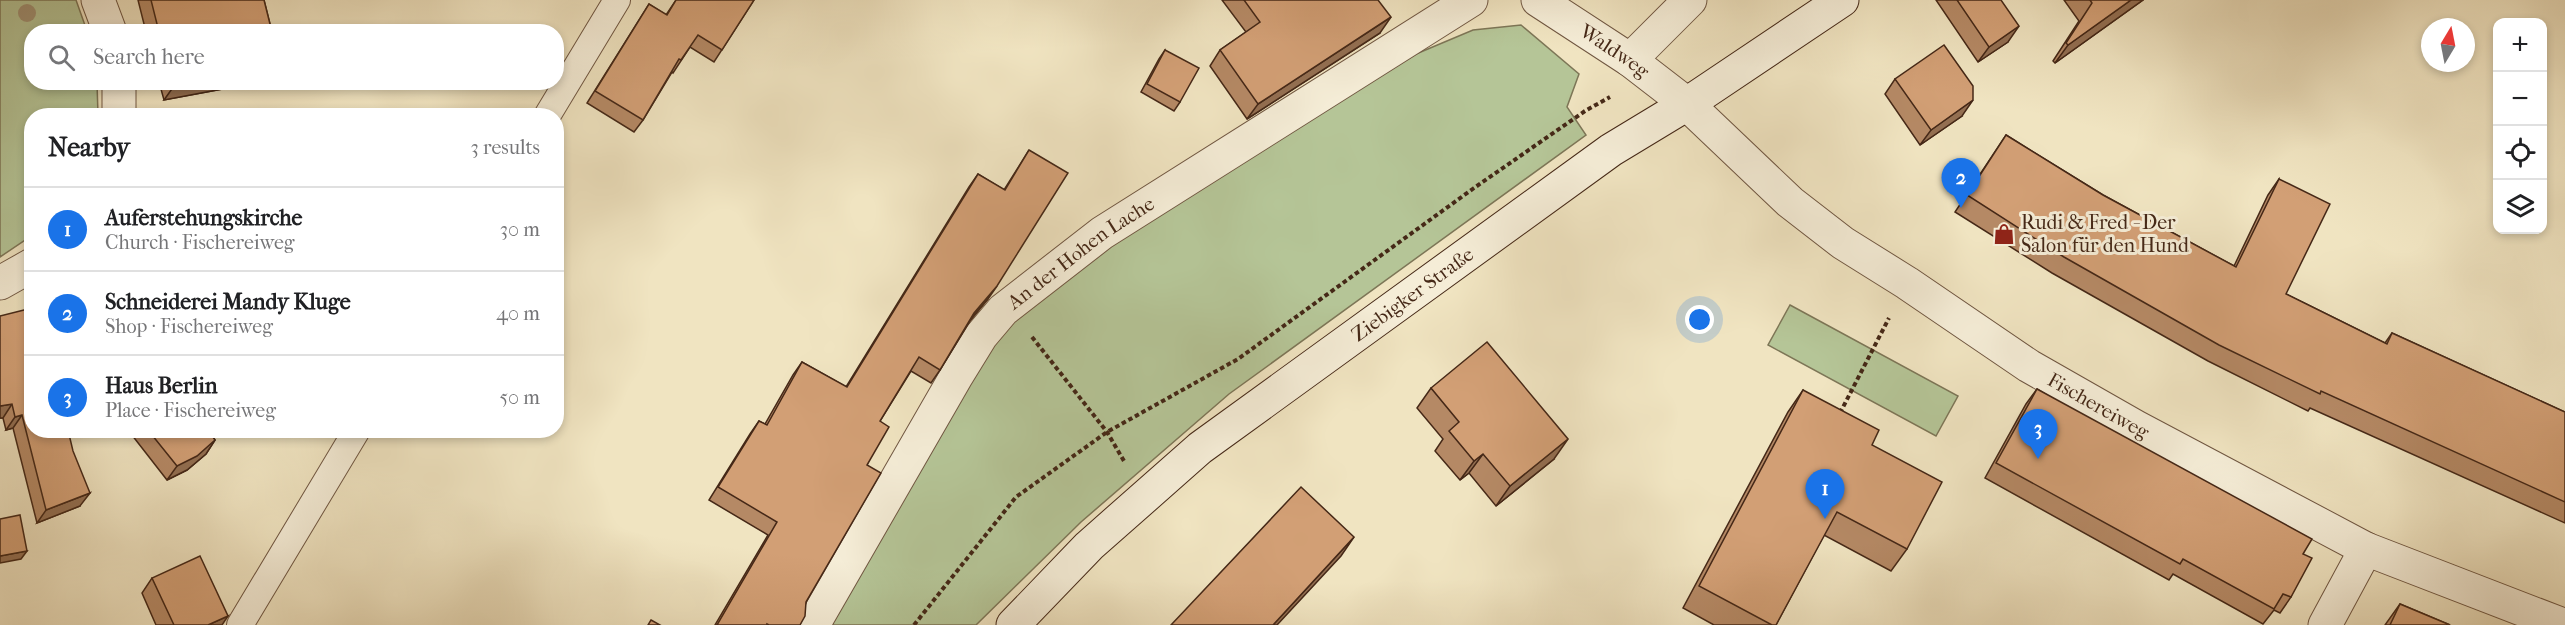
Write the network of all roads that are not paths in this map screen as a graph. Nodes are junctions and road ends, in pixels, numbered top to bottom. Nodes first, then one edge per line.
1 (98, 0) edge
2 (617, 0) edge
3 (1471, 0) edge
4 (1538, 0) edge
5 (1690, 0) edge
6 (1842, 0) edge
7 (107, 24) edge
8 (1639, 67) junction
9 (564, 88) edge
10 (119, 90) edge
11 (563, 90) edge
12 (1687, 104) junction
13 (118, 108) edge
14 (552, 108) edge
15 (24, 270) edge
16 (0, 283) edge
17 (352, 438) edge
18 (2366, 549) junction
19 (240, 625) edge
20 (813, 625) edge
21 (1013, 625) edge
22 (2325, 625) edge
23 (2563, 625) edge

1 - 7 street
2 - 9 lane
3 - 20 street, An der Hohen Lache
4 - 8 street, Waldweg
5 - 8 street
6 - 12 street, Ziebigker Straße
8 - 12 street, Waldweg
10 - 13 street
11 - 14 lane
12 - 18 street, Fischereiweg
12 - 21 street, Ziebigker Straße
15 - 16 street
17 - 19 lane
18 - 22 street
18 - 23 street, Fischereiweg

